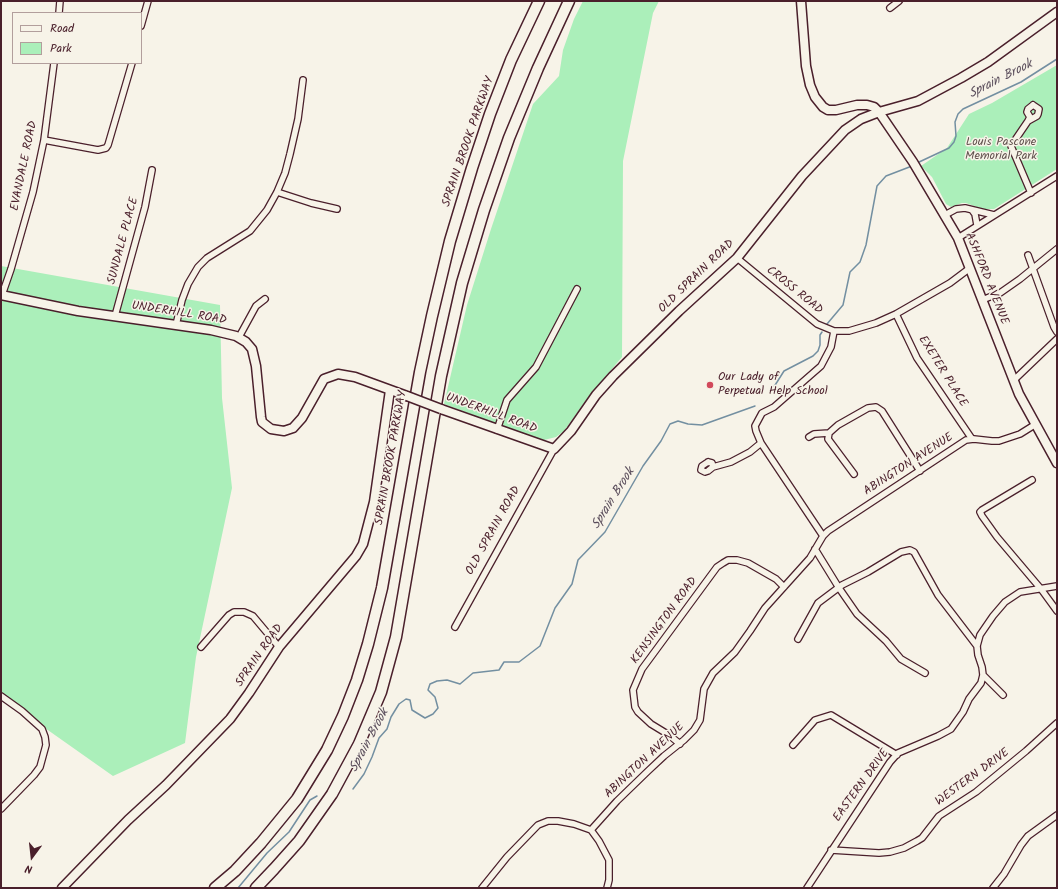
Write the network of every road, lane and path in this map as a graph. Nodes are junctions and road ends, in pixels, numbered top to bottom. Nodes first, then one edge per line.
1 (60, 1) edge
2 (148, 1) edge
3 (539, 1) edge
4 (569, 1) edge
5 (801, 1) edge
6 (899, 1) edge
7 (890, 8) dead end
8 (59, 12) edge
9 (1055, 13) edge
10 (142, 22) edge
11 (54, 64) edge
12 (132, 64) edge
13 (304, 80) dead end
14 (879, 112) junction
15 (1028, 121) dead end
16 (44, 140) junction
17 (152, 170) dead end
18 (1057, 176) edge
19 (276, 192) junction
20 (1032, 192) junction
21 (337, 209) dead end
22 (972, 210) junction
23 (945, 215) junction
24 (994, 215) junction
25 (977, 225) junction
26 (958, 238) junction
27 (1057, 249) edge
28 (1028, 255) dead end
29 (737, 258) junction
30 (970, 268) junction
31 (1033, 268) junction
32 (577, 289) dead end
33 (1, 295) edge
34 (265, 299) dead end
35 (982, 300) junction
36 (896, 314) junction
37 (115, 316) junction
38 (176, 325) junction
39 (834, 331) junction
40 (1057, 332) edge
41 (239, 337) junction
42 (1057, 339) edge
43 (1014, 380) junction
44 (390, 390) junction
45 (1036, 424) junction
46 (497, 430) junction
47 (829, 433) junction
48 (809, 437) dead end
49 (972, 439) junction
50 (761, 443) junction
51 (554, 449) junction
52 (1057, 463) edge
53 (713, 468) dead end
54 (920, 471) junction
55 (854, 474) dead end
56 (1032, 480) dead end
57 (823, 536) junction
58 (815, 549) junction
59 (1057, 586) edge
60 (784, 587) junction
61 (838, 588) junction
62 (1041, 589) junction
63 (1057, 611) edge
64 (455, 627) dead end
65 (798, 639) dead end
66 (278, 646) junction
67 (977, 646) junction
68 (201, 648) dead end
69 (925, 673) dead end
70 (983, 675) junction
71 (1003, 695) dead end
72 (1, 696) edge
73 (1057, 723) edge
74 (680, 744) junction
75 (793, 745) dead end
76 (897, 754) junction
77 (1, 809) edge
78 (1057, 815) edge
79 (590, 830) junction
80 (831, 850) junction
81 (62, 888) edge
82 (216, 888) edge
83 (256, 888) edge
84 (482, 888) edge
85 (607, 888) edge
86 (807, 888) edge
87 (993, 888) edge

1 - 8 street
2 - 10 street
3 - 82 highway, SPRAIN BROOK PARKWAY
4 - 83 highway
5 - 14 street
6 - 7 street
9 - 14 street, OLD SPRAIN ROAD
11 - 16 street, EVANDALE ROAD
12 - 16 street
13 - 19 street
14 - 23 street, ASHFORD AVENUE
14 - 29 street, OLD SPRAIN ROAD
15 - 20 street
16 - 33 street, EVANDALE ROAD
17 - 37 street, SUNDALE PLACE
18 - 20 street
19 - 21 street
19 - 38 street
20 - 24 street
22 - 23 street
22 - 24 street
22 - 25 street
23 - 26 street, ASHFORD AVENUE
24 - 25 street
25 - 26 street
26 - 30 street, ASHFORD AVENUE
27 - 31 street
28 - 31 street
29 - 39 street, CROSS ROAD
29 - 51 street, OLD SPRAIN ROAD
30 - 35 street, ASHFORD AVENUE
30 - 36 street, CROSS ROAD
31 - 35 street
31 - 40 street
32 - 46 street
33 - 37 street, UNDERHILL ROAD
34 - 41 street
35 - 43 street, ASHFORD AVENUE
36 - 39 street, CROSS ROAD
36 - 49 street, EXETER PLACE
37 - 38 street, UNDERHILL ROAD
38 - 41 street, UNDERHILL ROAD
39 - 50 street
41 - 44 street, UNDERHILL ROAD
42 - 43 street
43 - 45 street, ASHFORD AVENUE
44 - 46 street, UNDERHILL ROAD, bridge
44 - 66 street, SPRAIN ROAD
45 - 49 street, ABINGTON AVENUE
45 - 52 street, ASHFORD AVENUE
46 - 51 street, UNDERHILL ROAD
47 - 48 street
47 - 54 street
47 - 55 street
49 - 54 street, ABINGTON AVENUE
50 - 53 street
50 - 57 street
51 - 64 street, OLD SPRAIN ROAD
54 - 57 street, ABINGTON AVENUE
56 - 62 street
57 - 58 street, ABINGTON AVENUE
58 - 60 street, ABINGTON AVENUE
58 - 61 street
59 - 62 street
60 - 74 street, ABINGTON AVENUE
60 - 74 street, KENSINGTON ROAD
61 - 65 street
61 - 67 street
61 - 69 street
62 - 63 street
62 - 67 street
66 - 68 street
66 - 81 street, SPRAIN ROAD
67 - 70 street
70 - 71 street
70 - 76 street, EASTERN DRIVE
72 - 77 street
73 - 80 street, WESTERN DRIVE
74 - 79 street, ABINGTON AVENUE
75 - 76 street
76 - 80 street, EASTERN DRIVE
78 - 87 street
79 - 84 street
79 - 85 street
80 - 86 street, EASTERN DRIVE

